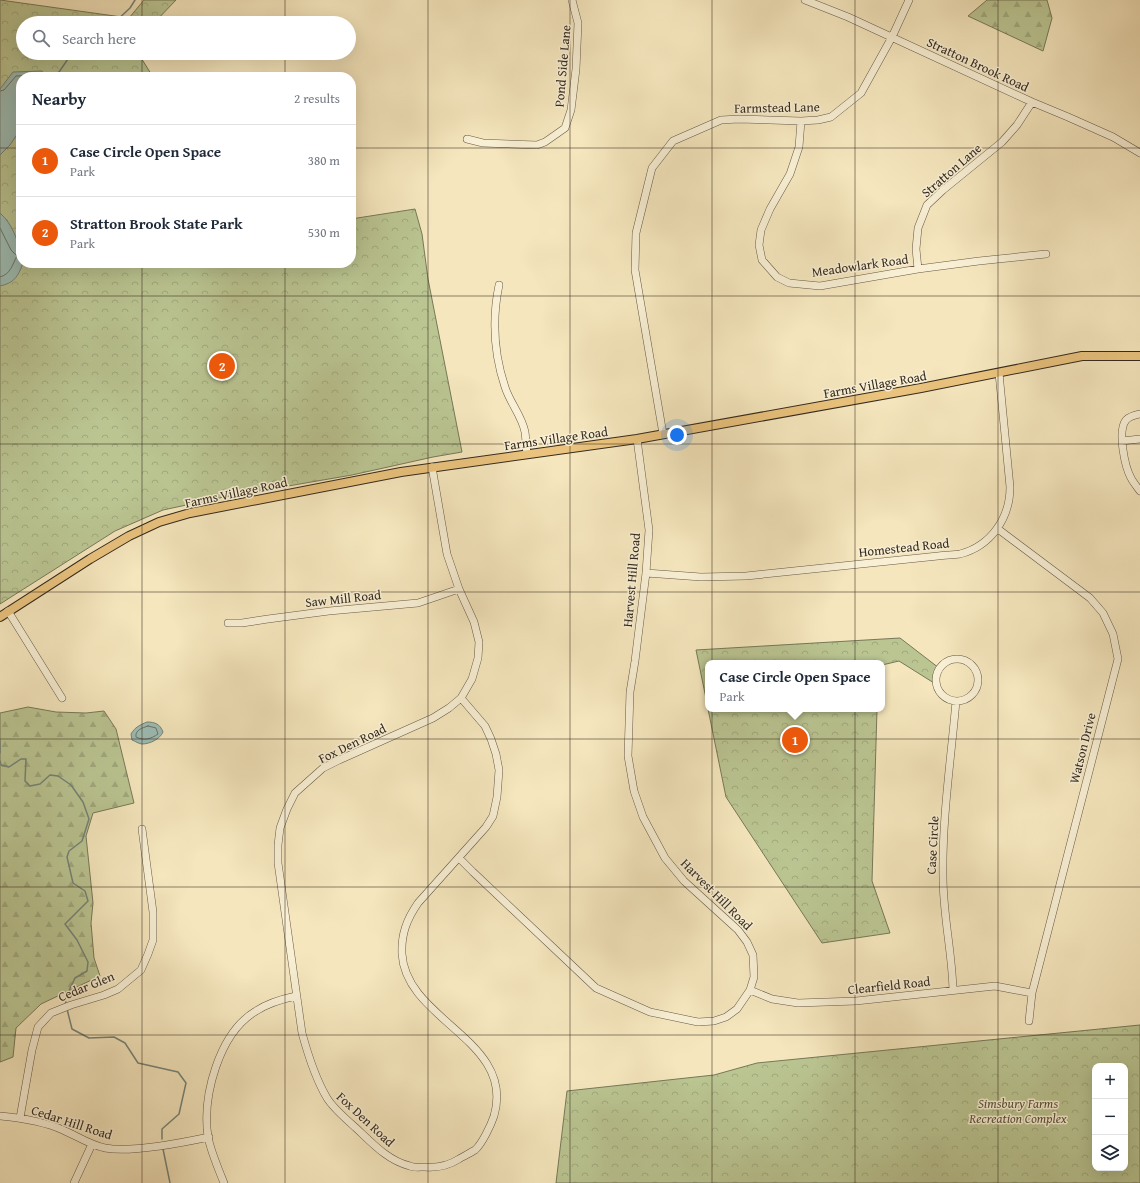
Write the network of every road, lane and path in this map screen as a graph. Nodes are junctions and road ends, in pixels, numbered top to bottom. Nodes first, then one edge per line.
1 (572, 0) edge
2 (805, 0) edge
3 (909, 0) edge
4 (892, 37) junction
5 (1032, 102) junction
6 (802, 121) junction
7 (467, 139) dead end
8 (1140, 152) edge
9 (1046, 254) dead end
10 (918, 269) junction
11 (499, 285) dead end
12 (1140, 356) edge
13 (999, 374) junction
14 (1140, 414) edge
15 (663, 434) junction
16 (637, 439) junction
17 (1140, 439) edge
18 (1122, 441) junction
19 (527, 454) junction
20 (432, 468) junction
21 (1140, 491) edge
22 (998, 529) junction
23 (646, 573) junction
24 (459, 589) junction
25 (8, 611) junction
26 (0, 616) edge
27 (228, 623) dead end
28 (62, 698) dead end
29 (461, 698) junction
30 (956, 700) junction
31 (142, 829) dead end
32 (460, 858) junction
33 (750, 990) junction
34 (953, 990) junction
35 (1032, 993) junction
36 (296, 996) junction
37 (1029, 1021) dead end
38 (0, 1116) edge
39 (20, 1118) junction
40 (208, 1137) junction
41 (92, 1144) junction
42 (74, 1183) edge
43 (224, 1183) edge

1 - 7 street, Pond Side Lane
2 - 4 street, Stratton Brook Road
3 - 4 street, Farmstead Lane
4 - 5 street, Stratton Brook Road
4 - 6 street, Farmstead Lane
5 - 8 street, Stratton Brook Road
5 - 10 street, Stratton Lane
6 - 10 street, Meadowlark Road
6 - 15 street, Farmstead Lane
9 - 10 street, Meadowlark Road
11 - 19 street
12 - 13 main road, Farms Village Road
13 - 15 main road, Farms Village Road
13 - 22 street, Homestead Road
14 - 18 street
15 - 16 main road, Farms Village Road
16 - 19 main road, Farms Village Road
16 - 23 street, Harvest Hill Road
17 - 18 street
18 - 21 street
19 - 20 main road, Farms Village Road
20 - 24 street, Fox Den Road
20 - 25 main road, Farms Village Road
22 - 23 street, Homestead Road
22 - 35 street, Watson Drive
23 - 33 street, Harvest Hill Road
24 - 27 street, Saw Mill Road
24 - 29 street, Fox Den Road
25 - 26 main road, Farms Village Road
25 - 28 street
29 - 32 street, Fox Den Road
29 - 36 street, Fox Den Road
30 - 30 street
30 - 34 street, Case Circle
31 - 39 street, Cedar Glen
32 - 33 street, Harvest Hill Road
32 - 36 street, Fox Den Road
33 - 34 street, Clearfield Road
34 - 35 street, Clearfield Road
35 - 37 street, Watson Drive
36 - 40 street
38 - 39 street, Cedar Hill Road
39 - 41 street, Cedar Hill Road
40 - 41 street, Cedar Hill Road
40 - 43 street
41 - 42 street

